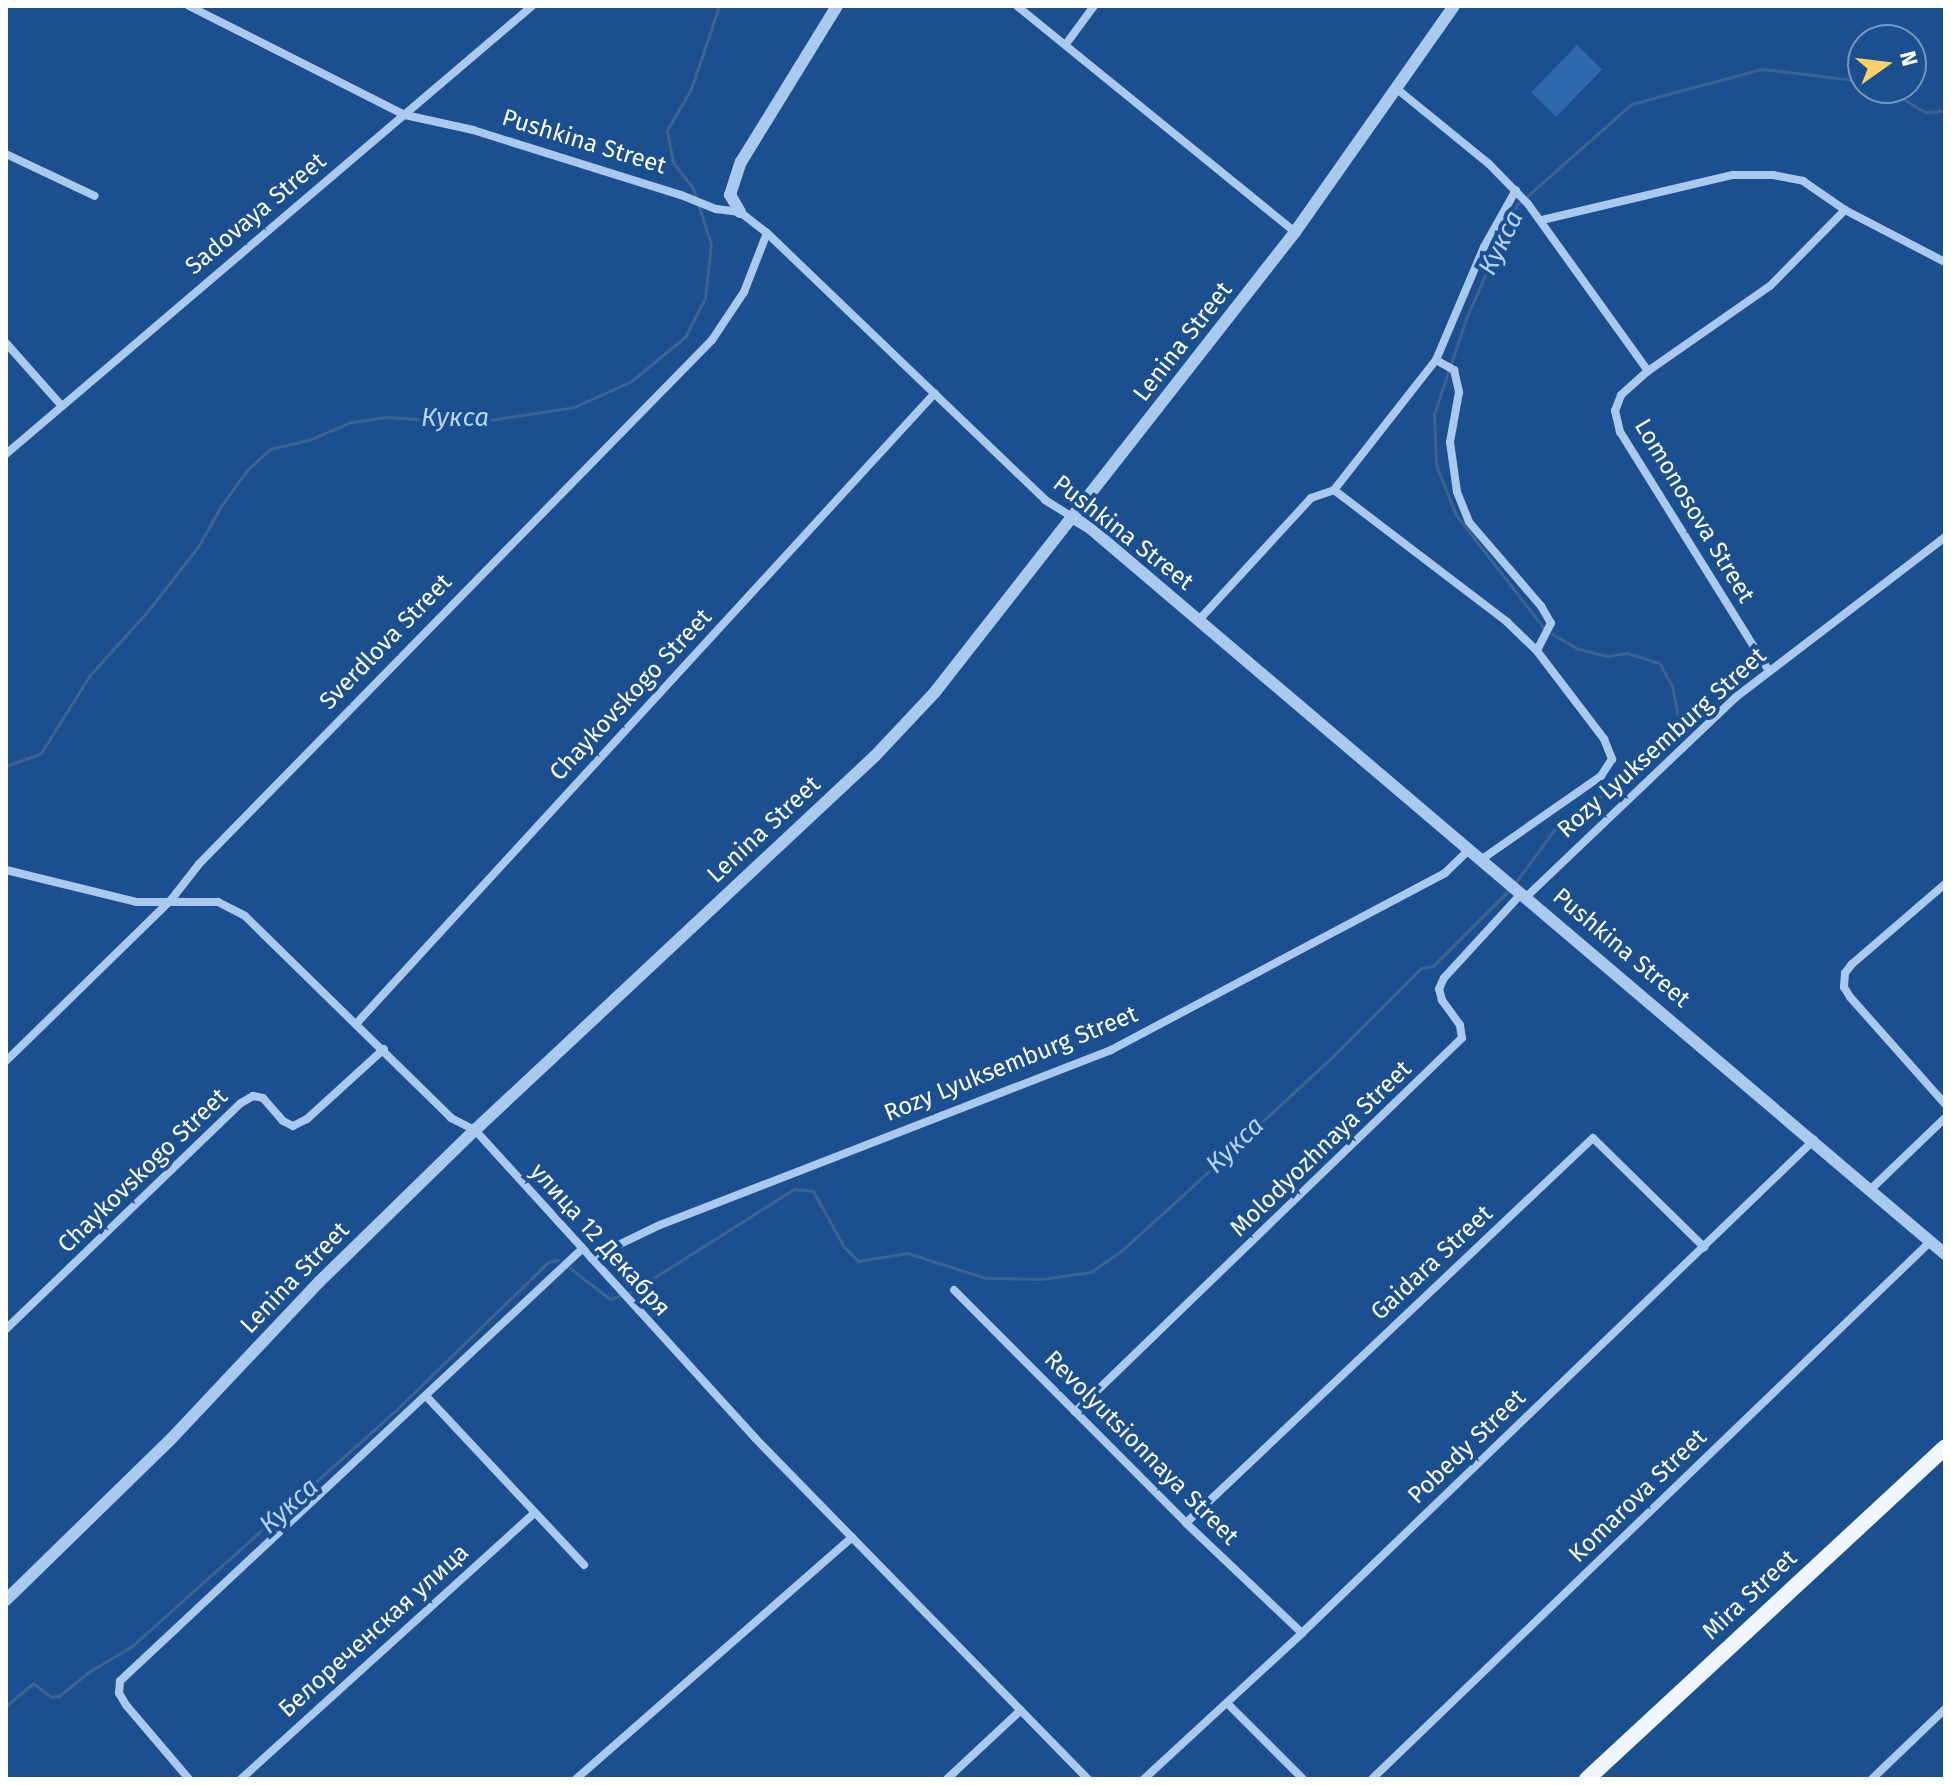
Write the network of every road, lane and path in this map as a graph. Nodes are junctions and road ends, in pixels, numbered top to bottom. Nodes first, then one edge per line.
1 (189, 6) edge
2 (532, 6) edge
3 (837, 6) edge
4 (1017, 6) edge
5 (1094, 6) edge
6 (1454, 6) edge
7 (1066, 44) junction
8 (1397, 89) junction
9 (405, 115) junction
10 (6, 154) edge
11 (1518, 193) junction
12 (95, 196) dead end
13 (1845, 210) junction
14 (740, 212) junction
15 (1542, 220) junction
16 (1295, 232) junction
17 (767, 233) junction
18 (1945, 262) edge
19 (6, 343) edge
20 (1436, 360) junction
21 (1648, 371) junction
22 (935, 393) junction
23 (61, 405) junction
24 (6, 454) edge
25 (1334, 490) junction
26 (1072, 517) junction
27 (1945, 537) edge
28 (1198, 621) junction
29 (1537, 651) junction
30 (1769, 671) junction
31 (1470, 849) junction
32 (1482, 859) junction
33 (6, 870) edge
34 (1945, 884) edge
35 (1517, 890) junction
36 (171, 900) junction
37 (356, 1024) junction
38 (384, 1049) junction
39 (6, 1061) edge
40 (1945, 1104) edge
41 (1945, 1118) edge
42 (475, 1130) junction
43 (1814, 1140) junction
44 (1871, 1189) junction
45 (1931, 1241) junction
46 (1704, 1247) junction
47 (582, 1249) junction
48 (1945, 1254) edge
49 (591, 1258) junction
50 (954, 1290) dead end
51 (6, 1329) edge
52 (427, 1397) junction
53 (1075, 1412) junction
54 (1945, 1447) edge
55 (534, 1513) junction
56 (1186, 1523) junction
57 (852, 1537) junction
58 (584, 1565) dead end
59 (6, 1600) edge
60 (1302, 1633) junction
61 (1227, 1703) junction
62 (1945, 1709) edge
63 (1021, 1710) junction
64 (189, 1779) edge
65 (241, 1779) edge
66 (576, 1779) edge
67 (947, 1779) edge
68 (1088, 1779) edge
69 (1144, 1779) edge
70 (1303, 1779) edge
71 (1372, 1779) edge
72 (1587, 1779) edge
73 (1872, 1779) edge

1 - 9 street, Pushkina Street
2 - 9 street, Sadovaya Street
3 - 14 street
4 - 7 street
5 - 7 street
6 - 8 street, Lenina Street
7 - 16 street
8 - 11 street
8 - 16 street, Lenina Street
9 - 14 street, Pushkina Street
9 - 23 street, Sadovaya Street
10 - 12 street
11 - 15 street
11 - 20 street
13 - 15 street
13 - 18 street
13 - 21 street, Lomonosova Street
14 - 17 street, Pushkina Street
15 - 21 street
16 - 26 street, Lenina Street
17 - 22 street, Pushkina Street
17 - 36 street, Sverdlova Street
19 - 23 street
20 - 25 street
20 - 29 street
21 - 30 street, Lomonosova Street
22 - 26 street, Pushkina Street
22 - 37 street, Chaykovskogo Street
23 - 24 street, Sadovaya Street
25 - 28 street
25 - 29 street
26 - 28 street, Pushkina Street
26 - 42 street, Lenina Street
27 - 30 street, Rozy Lyuksemburg Street
28 - 31 street, Pushkina Street
29 - 32 street
30 - 35 street, Rozy Lyuksemburg Street
31 - 32 street, Pushkina Street
31 - 49 street, Rozy Lyuksemburg Street
32 - 35 street, Pushkina Street
33 - 36 street, улица 12 Декабря
34 - 40 street
35 - 43 street, Pushkina Street
35 - 53 street, Molodyozhnaya Street
36 - 37 street, улица 12 Декабря
36 - 39 street, Sverdlova Street
37 - 38 street, улица 12 Декабря
38 - 42 street, улица 12 Декабря
38 - 51 street, Chaykovskogo Street
41 - 44 street
42 - 47 street, улица 12 Декабря
42 - 59 street, Lenina Street
43 - 44 street, Pushkina Street
43 - 46 street, Pobedy Street
44 - 45 street, Pushkina Street
45 - 48 street, Pushkina Street
45 - 71 street, Komarova Street
46 - 56 street, Gaidara Street
46 - 60 street, Pobedy Street
47 - 49 street, улица 12 Декабря
47 - 52 street
49 - 57 street, улица 12 Декабря
50 - 53 street, Revolyutsionnaya Street
52 - 55 street
52 - 64 street
53 - 56 street, Revolyutsionnaya Street
54 - 72 main road, Mira Street
55 - 58 street
55 - 65 street, Белореченская улица
56 - 60 street, Revolyutsionnaya Street
57 - 63 street, улица 12 Декабря
57 - 66 street
60 - 61 street, Pobedy Street
61 - 69 street, Pobedy Street
61 - 70 street
62 - 73 street
63 - 67 street
63 - 68 street, улица 12 Декабря

